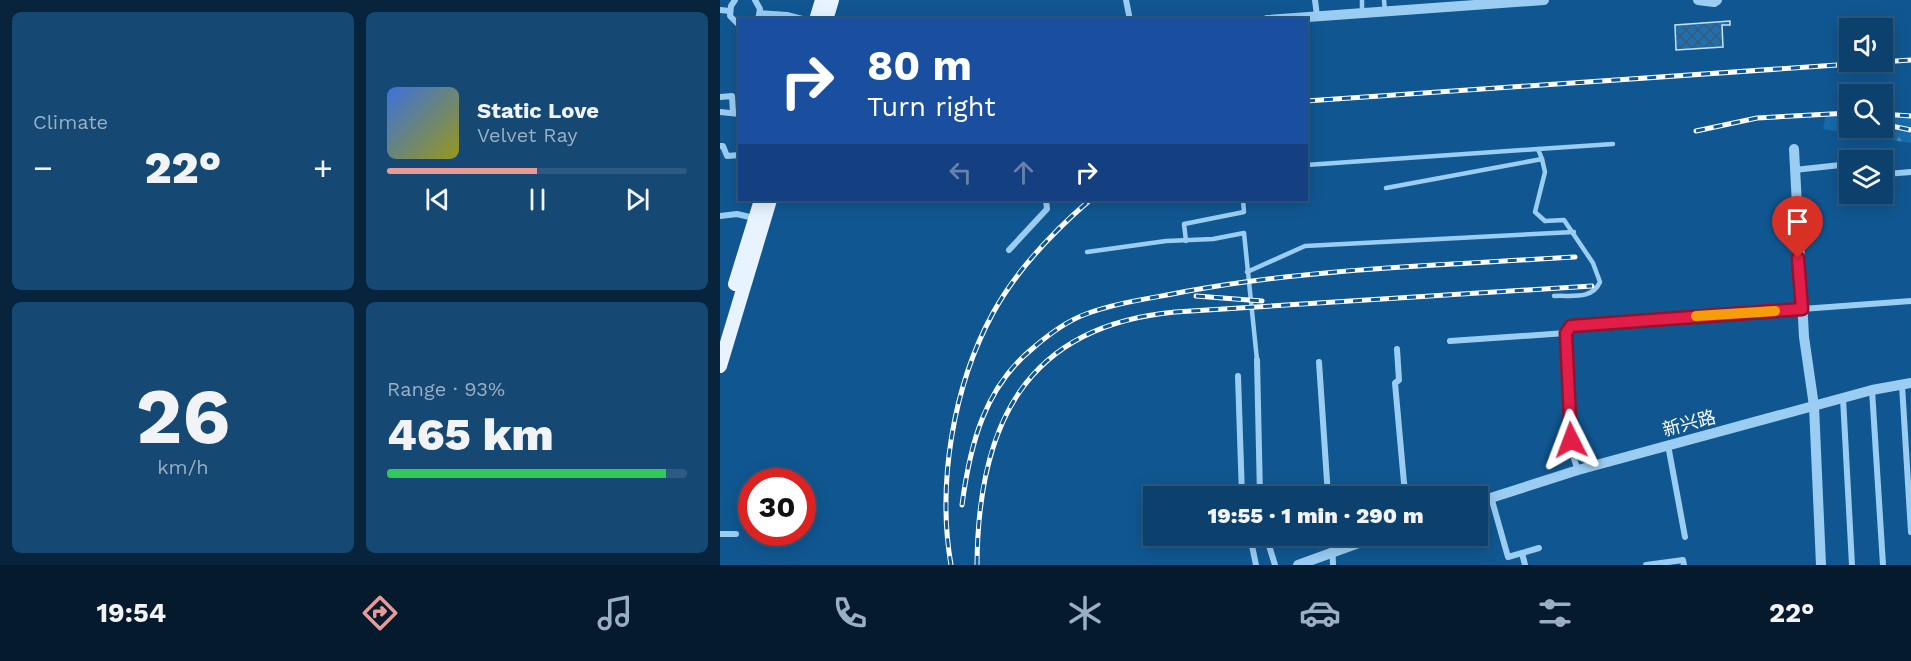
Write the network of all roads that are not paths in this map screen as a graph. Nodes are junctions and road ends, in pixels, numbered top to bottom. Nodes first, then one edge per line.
1 (735, 0) edge
2 (755, 0) edge
3 (822, 0) edge
4 (832, 0) edge
5 (1126, 0) edge
6 (1316, 0) edge
7 (1362, 0) edge
8 (1544, 0) edge
9 (1698, 0) edge
10 (1717, 0) edge
11 (1518, 1) edge
12 (1480, 2) edge
13 (1441, 4) edge
14 (1384, 6) edge
15 (720, 10) edge
16 (730, 11) junction
17 (1362, 13) junction
18 (759, 16) edge
19 (1317, 16) junction
20 (782, 18) edge
21 (817, 18) edge
22 (827, 18) edge
23 (1130, 18) edge
24 (1292, 18) edge
25 (738, 25) edge
26 (720, 97) edge
27 (720, 112) edge
28 (736, 113) edge
29 (1613, 144) dead end
30 (720, 146) edge
31 (1538, 149) junction
32 (1794, 149) dead end
33 (738, 155) edge
34 (1542, 159) junction
35 (1308, 165) edge
36 (1839, 165) edge
37 (1794, 170) junction
38 (1911, 172) edge
39 (1893, 173) edge
40 (1386, 188) dead end
41 (761, 201) edge
42 (770, 201) edge
43 (1046, 201) edge
44 (1243, 201) edge
45 (720, 216) edge
46 (755, 218) junction
47 (1574, 232) junction
48 (1186, 241) junction
49 (1009, 250) dead end
50 (1087, 252) dead end
51 (1247, 272) junction
52 (1554, 296) dead end
53 (1911, 301) edge
54 (1802, 309) junction
55 (720, 331) edge
56 (1566, 333) junction
57 (1450, 341) dead end
58 (1397, 349) dead end
59 (1257, 360) joint
60 (1319, 362) dead end
61 (720, 366) edge
62 (1238, 376) dead end
63 (1906, 384) edge
64 (1872, 390) junction
65 (1843, 398) junction
66 (1814, 406) junction
67 (1668, 444) dead end
68 (1578, 470) junction
69 (1242, 486) edge
70 (1260, 486) edge
71 (1327, 486) edge
72 (1405, 486) edge
73 (1491, 497) junction
74 (1488, 498) edge
75 (1911, 532) edge
76 (720, 534) edge
77 (736, 534) dead end
78 (1685, 537) dead end
79 (1252, 546) edge
80 (1269, 546) edge
81 (1334, 546) edge
82 (1347, 546) edge
83 (1539, 548) dead end
84 (1335, 550) junction
85 (1522, 553) junction
86 (1256, 565) edge
87 (1275, 565) edge
88 (1298, 565) edge
89 (1333, 565) edge
90 (1525, 565) edge
91 (1646, 565) edge
92 (1684, 565) edge
93 (1821, 565) edge
94 (1852, 565) edge
95 (1883, 565) edge

1 - 16 street
2 - 18 street
3 - 21 main road
4 - 22 main road
5 - 23 street
6 - 19 street
7 - 17 lane
8 - 11 street
9 - 10 street
11 - 12 street
12 - 13 street
13 - 14 street
14 - 17 street
15 - 16 street
16 - 25 street
17 - 19 street
18 - 20 street
19 - 24 street
26 - 28 street
27 - 28 street
29 - 31 lane
30 - 33 street
31 - 34 lane
31 - 35 lane
32 - 37 street
34 - 40 lane
34 - 47 lane
36 - 37 street
37 - 54 street
38 - 39 street
41 - 46 main road
42 - 61 main road
43 - 49 street
44 - 48 lane
45 - 46 street
46 - 55 main road
47 - 51 lane
47 - 52 lane
48 - 50 lane
48 - 51 lane
51 - 59 lane
53 - 54 street
54 - 56 street
54 - 66 street
56 - 57 street
56 - 68 street
58 - 72 street
59 - 70 street
60 - 71 street
62 - 69 street
63 - 64 street, 新兴路
63 - 75 street
64 - 65 street, 新兴路
64 - 95 street
65 - 66 street, 新兴路
65 - 94 street
66 - 68 street, 新兴路
66 - 93 street
67 - 78 street
68 - 73 street, 新兴路
73 - 74 street, 新兴路
73 - 85 street
76 - 77 street
79 - 86 street
80 - 87 street
81 - 84 street
82 - 84 street
83 - 85 street
84 - 88 street
84 - 89 street
85 - 90 street
91 - 92 street

